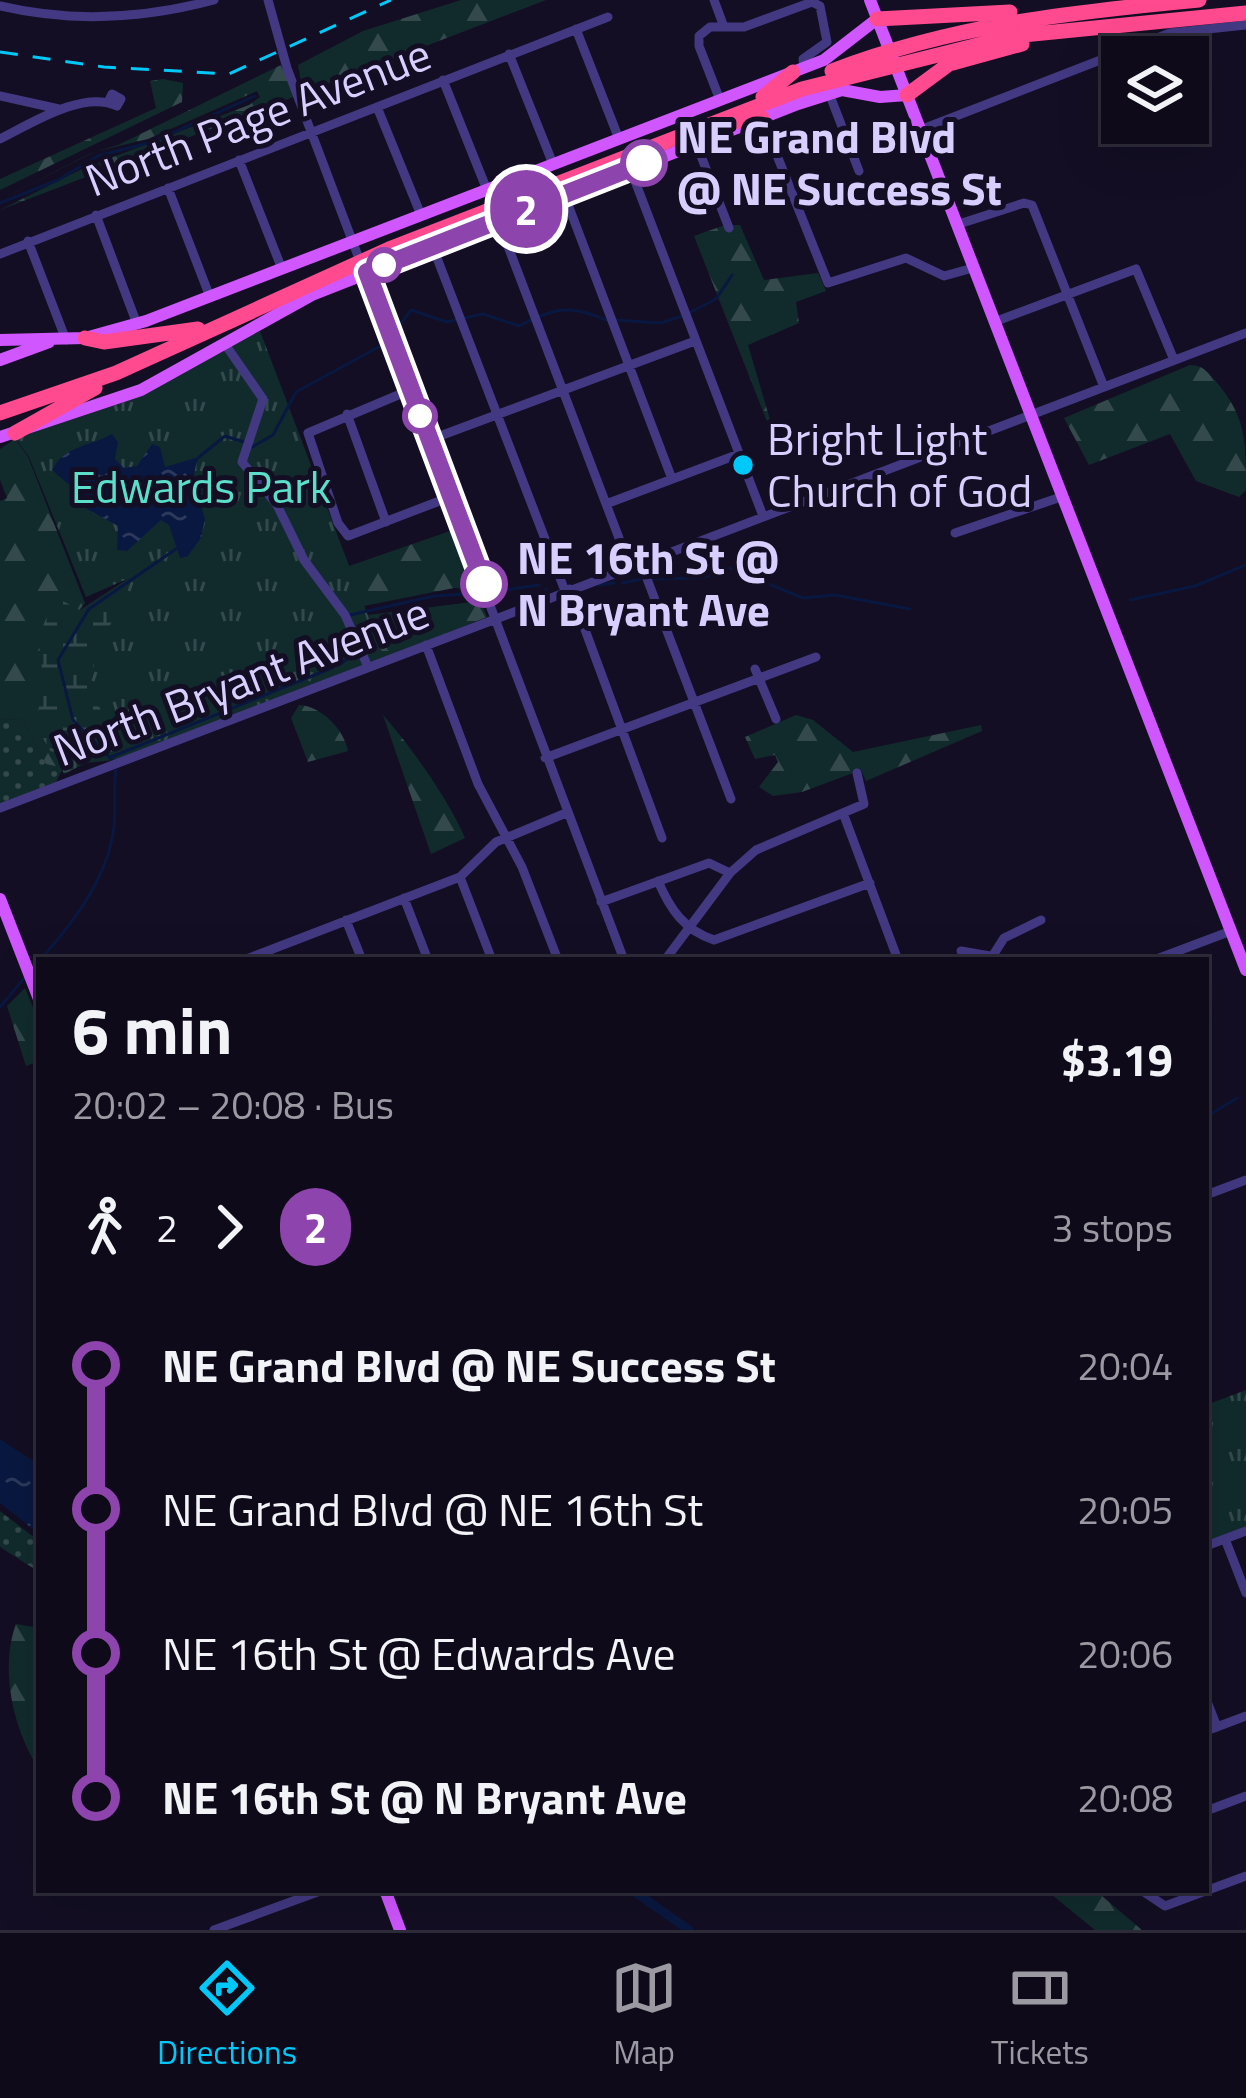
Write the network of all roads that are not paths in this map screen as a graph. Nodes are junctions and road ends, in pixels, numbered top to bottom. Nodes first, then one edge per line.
1 (62, 0) edge
2 (144, 0) edge
3 (214, 0) edge
4 (268, 0) edge
5 (714, 0) edge
6 (766, 0) edge
7 (870, 0) edge
8 (1199, 0) edge
9 (799, 2) edge
10 (0, 6) edge
11 (1246, 13) edge
12 (1049, 14) junction
13 (150, 15) junction
14 (68, 16) junction
15 (770, 16) junction
16 (608, 17) dead end
17 (926, 18) junction
18 (878, 19) junction
19 (1246, 25) edge
20 (724, 26) junction
21 (1077, 28) junction
22 (576, 29) junction
23 (852, 49) junction
24 (509, 54) junction
25 (934, 64) junction
26 (799, 69) junction
27 (443, 80) junction
28 (864, 84) junction
29 (829, 93) junction
30 (907, 95) junction
31 (0, 96) edge
32 (763, 97) junction
33 (23, 100) junction
34 (720, 100) junction
35 (108, 102) dead end
36 (377, 107) junction
37 (59, 110) junction
38 (763, 118) junction
39 (711, 123) junction
40 (26, 126) junction
41 (920, 130) junction
42 (312, 132) junction
43 (0, 139) edge
44 (619, 139) junction
45 (696, 143) junction
46 (239, 160) junction
47 (553, 164) junction
48 (630, 168) junction
49 (860, 171) dead end
50 (168, 188) junction
51 (487, 190) junction
52 (564, 194) junction
53 (96, 215) junction
54 (421, 215) junction
55 (498, 220) junction
56 (956, 225) junction
57 (729, 229) dead end
58 (28, 241) junction
59 (355, 244) junction
60 (432, 245) junction
61 (0, 254) edge
62 (973, 268) junction
63 (282, 269) junction
64 (366, 270) junction
65 (1067, 293) junction
66 (210, 297) junction
67 (994, 322) junction
68 (137, 324) junction
69 (198, 328) junction
70 (1246, 333) edge
71 (85, 338) junction
72 (0, 340) edge
73 (66, 340) junction
74 (50, 341) junction
75 (695, 341) junction
76 (226, 347) junction
77 (0, 360) edge
78 (1174, 360) junction
79 (629, 366) junction
80 (116, 373) junction
81 (1104, 387) junction
82 (410, 390) junction
83 (562, 391) junction
84 (0, 410) edge
85 (347, 414) junction
86 (496, 416) junction
87 (1030, 416) junction
88 (7, 435) edge
89 (429, 440) junction
90 (739, 454) junction
91 (672, 479) junction
92 (450, 497) junction
93 (1061, 497) junction
94 (606, 504) junction
95 (763, 517) junction
96 (386, 522) junction
97 (956, 533) dead end
98 (636, 565) junction
99 (567, 590) junction
100 (495, 618) junction
101 (426, 645) junction
102 (816, 657) dead end
103 (368, 667) junction
104 (757, 673) junction
105 (694, 701) junction
106 (776, 719) dead end
107 (622, 729) junction
108 (545, 758) junction
109 (856, 773) dead end
110 (731, 799) dead end
111 (0, 808) edge
112 (566, 813) junction
113 (843, 813) junction
114 (505, 838) junction
115 (662, 838) dead end
116 (730, 874) junction
117 (460, 877) junction
118 (658, 881) junction
119 (870, 883) junction
120 (404, 898) junction
121 (0, 899) edge
122 (601, 902) junction
123 (346, 920) junction
124 (1041, 920) dead end
125 (690, 929) junction
126 (1231, 932) junction
127 (6, 934) edge
128 (281, 946) junction
129 (962, 952) dead end
130 (252, 957) edge
131 (286, 957) edge
132 (361, 957) edge
133 (427, 957) edge
134 (491, 957) edge
135 (557, 957) edge
136 (623, 957) edge
137 (667, 957) edge
138 (897, 957) edge
139 (985, 957) edge
140 (991, 957) edge
141 (1162, 957) edge
142 (1246, 970) edge
143 (36, 993) edge
144 (1246, 1180) edge
145 (1209, 1195) edge
146 (1246, 1531) edge
147 (1225, 1539) junction
148 (1209, 1545) edge
149 (1246, 1593) edge
150 (1246, 1716) edge
151 (1211, 1729) edge
152 (1246, 1796) edge
153 (1209, 1810) edge
154 (1246, 1876) edge
155 (1209, 1889) edge
156 (314, 1893) edge
157 (386, 1893) edge
158 (1145, 1893) edge
159 (1197, 1893) edge
160 (214, 1930) edge
161 (400, 1930) edge

1 - 14 street
2 - 13 street
3 - 13 street
4 - 42 street
5 - 20 street
6 - 15 street
7 - 18 main road
8 - 12 highway
9 - 15 street
9 - 26 street
10 - 14 street
11 - 21 highway
12 - 17 highway
12 - 32 highway
13 - 14 street
15 - 20 street
16 - 22 street, North Page Avenue
17 - 18 highway
17 - 25 highway
18 - 23 main road
18 - 30 main road
19 - 41 street
20 - 34 street
21 - 25 highway
21 - 39 highway
22 - 24 street, North Page Avenue
22 - 44 street
23 - 26 main road
23 - 28 main road
24 - 27 street, North Page Avenue
24 - 47 street
25 - 30 highway
26 - 32 highway
26 - 34 main road
27 - 36 street, North Page Avenue
27 - 51 street
28 - 29 main road
28 - 30 main road
29 - 38 main road
29 - 49 street
30 - 41 main road
31 - 33 street
32 - 69 highway
33 - 37 street
33 - 40 street
34 - 44 main road
35 - 37 street
36 - 42 street, North Page Avenue
36 - 54 street
37 - 40 street
38 - 39 highway
38 - 45 main road
38 - 62 street
39 - 80 highway
40 - 43 street
41 - 56 main road
42 - 46 street, North Page Avenue
42 - 59 street
44 - 47 main road
45 - 48 main road
45 - 57 street
46 - 50 street, North Page Avenue
46 - 63 street
47 - 51 main road
48 - 52 main road
48 - 75 street
50 - 53 street, North Page Avenue
50 - 66 street
51 - 54 main road
52 - 55 main road
52 - 79 street
53 - 58 street, North Page Avenue
53 - 68 street
54 - 59 main road
55 - 60 main road
55 - 83 street
56 - 62 main road
56 - 65 street
58 - 61 street, North Page Avenue
58 - 73 street
59 - 63 main road
59 - 64 street
60 - 64 main road
60 - 86 street
62 - 67 main road
63 - 66 main road
64 - 76 main road
64 - 82 street
65 - 67 street
65 - 78 street
65 - 81 street
66 - 68 main road
67 - 87 main road
68 - 71 main road
69 - 71 highway
69 - 84 highway
70 - 78 street, North Bryant Avenue
71 - 73 main road
72 - 74 main road
73 - 74 main road
74 - 77 main road
75 - 79 street
75 - 90 street
76 - 88 main road
76 - 103 street
78 - 81 street, North Bryant Avenue
79 - 83 street
79 - 91 street
80 - 84 highway
80 - 88 highway
81 - 87 street, North Bryant Avenue
82 - 85 street
82 - 89 street
83 - 86 street
83 - 94 street
85 - 96 street
85 - 96 street
86 - 89 street
86 - 99 street
87 - 93 main road
87 - 95 street, North Bryant Avenue
89 - 92 street
90 - 91 street
90 - 95 street
91 - 94 street
92 - 96 street
92 - 100 street
93 - 97 street
93 - 126 main road
94 - 98 street
95 - 98 street, North Bryant Avenue
98 - 99 street, North Bryant Avenue
98 - 105 street
99 - 100 street, North Bryant Avenue
99 - 107 street
100 - 101 street, North Bryant Avenue
100 - 108 street
101 - 103 street, North Bryant Avenue
101 - 114 street
102 - 104 street
103 - 111 street, North Bryant Avenue
104 - 105 street
104 - 106 street
105 - 107 street
105 - 110 street
107 - 108 street
107 - 115 street
108 - 112 street
109 - 113 street
112 - 114 street
112 - 122 street
113 - 116 street
113 - 119 street
114 - 117 street
114 - 135 street
116 - 118 street
116 - 125 street
117 - 120 street
117 - 134 street
118 - 122 street
118 - 125 street
119 - 125 street
119 - 138 street
120 - 123 street
120 - 133 street
121 - 127 main road
122 - 136 street
123 - 128 street
123 - 132 street
124 - 140 street
125 - 137 street
126 - 141 street
126 - 142 main road
127 - 143 main road
128 - 130 street
128 - 131 street
129 - 139 street
144 - 145 street
146 - 147 street
147 - 148 street
147 - 149 street
150 - 151 street
152 - 153 street
154 - 155 street
156 - 160 street
157 - 161 main road
158 - 159 street

